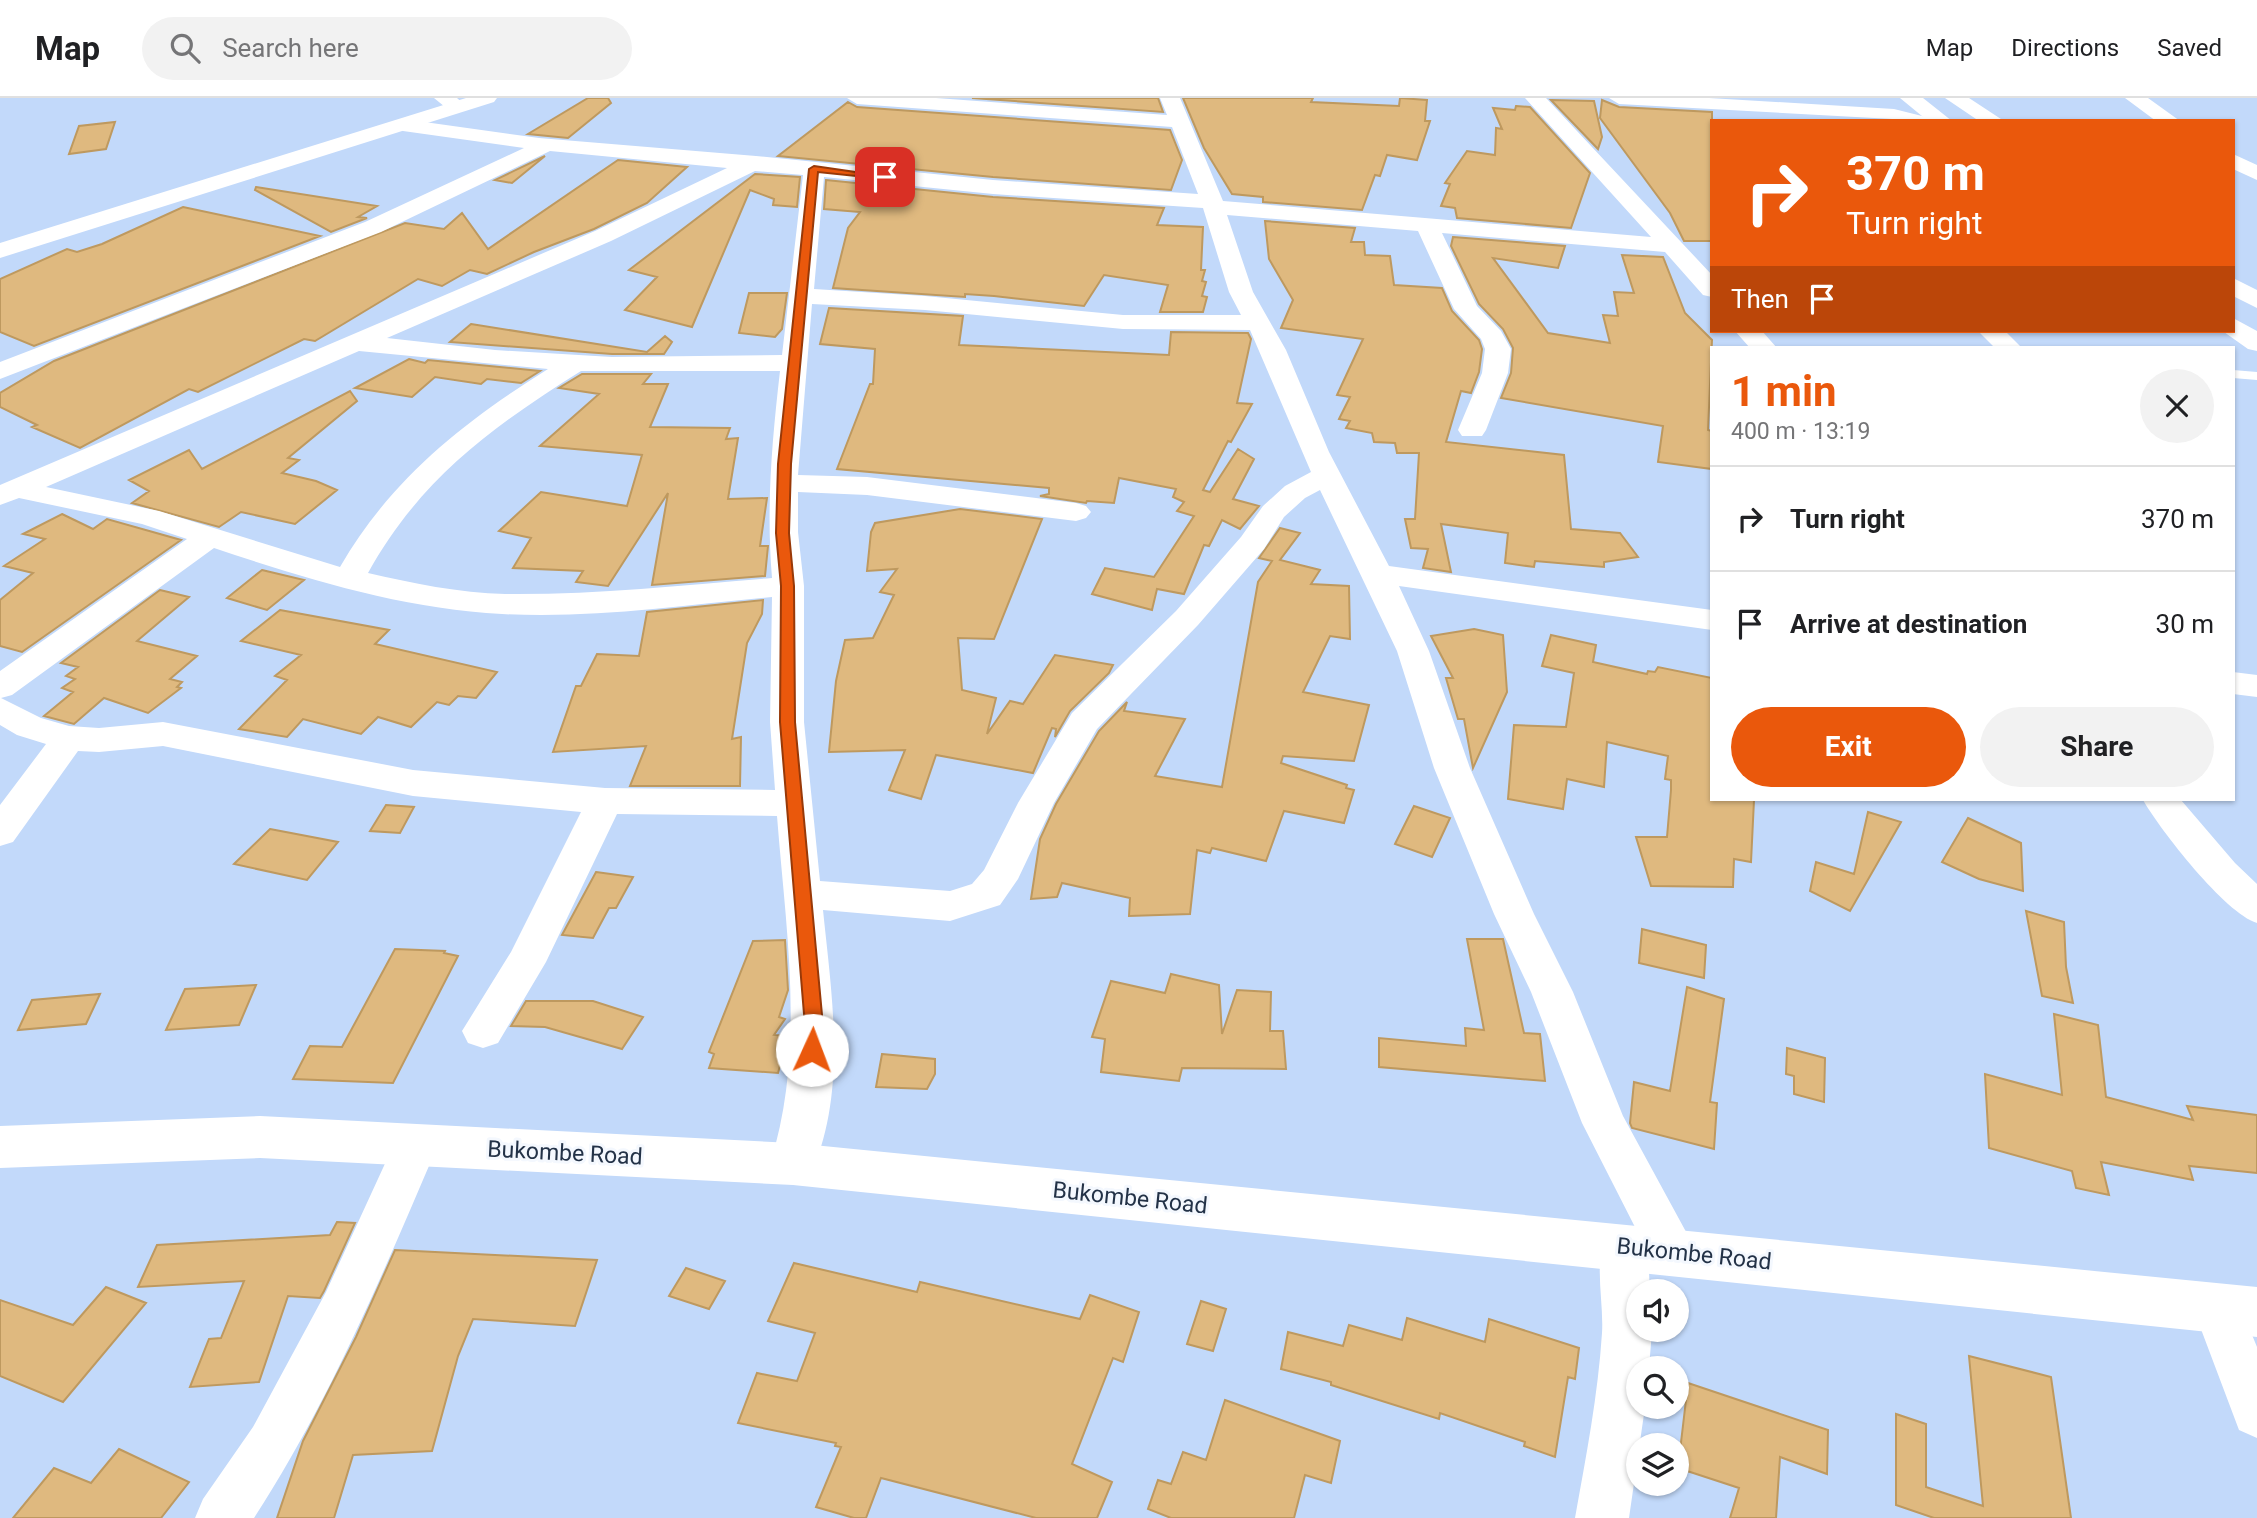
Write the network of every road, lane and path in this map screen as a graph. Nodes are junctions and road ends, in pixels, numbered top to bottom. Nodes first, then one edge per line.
1 (487, 98) edge
2 (857, 98) edge
3 (1535, 98) edge
4 (1619, 98) edge
5 (1910, 98) edge
6 (1955, 98) edge
7 (2134, 98) edge
8 (1702, 101) edge
9 (451, 103) edge
10 (1174, 110) edge
11 (1725, 119) edge
12 (1911, 119) edge
13 (1939, 119) edge
14 (1991, 119) edge
15 (2167, 119) edge
16 (403, 125) junction
17 (549, 144) junction
18 (2235, 161) edge
19 (756, 163) junction
20 (814, 169) junction
21 (2257, 174) edge
22 (1213, 205) junction
23 (1427, 226) junction
24 (1673, 248) junction
25 (0, 251) edge
26 (1710, 255) edge
27 (1710, 288) edge
28 (801, 296) junction
29 (1258, 323) junction
30 (2235, 327) edge
31 (1750, 333) edge
32 (1993, 333) edge
33 (356, 342) junction
34 (2257, 343) edge
35 (1763, 346) edge
36 (2007, 346) edge
37 (576, 363) junction
38 (794, 363) junction
39 (0, 371) edge
40 (2235, 374) edge
41 (2257, 376) edge
42 (1472, 430) dead end
43 (1327, 475) junction
44 (784, 483) junction
45 (5, 493) edge
46 (1076, 512) dead end
47 (211, 536) junction
48 (1378, 574) junction
49 (349, 578) junction
50 (788, 586) junction
51 (1710, 620) edge
52 (2235, 683) edge
53 (2257, 686) edge
54 (0, 687) edge
55 (0, 709) edge
56 (69, 738) junction
57 (605, 801) junction
58 (2162, 801) edge
59 (793, 803) junction
60 (0, 832) edge
61 (803, 894) junction
62 (2257, 908) edge
63 (483, 1031) dead end
64 (416, 1145) junction
65 (0, 1147) edge
66 (793, 1164) junction
67 (1624, 1248) junction
68 (1673, 1252) junction
69 (2237, 1310) edge
70 (2257, 1412) edge
71 (222, 1518) edge
72 (1602, 1518) edge

1 - 9 main road
2 - 10 street
3 - 24 street
4 - 8 street
5 - 13 main road
6 - 14 street
7 - 15 street
8 - 11 street
8 - 12 street
9 - 16 main road
10 - 22 street
16 - 17 street
16 - 25 main road
17 - 19 street
17 - 39 street
18 - 21 street
19 - 20 street
19 - 33 street
20 - 22 street
20 - 28 street
22 - 23 street
22 - 29 street
23 - 24 street
23 - 42 street
24 - 26 street
24 - 27 street
28 - 29 street
28 - 38 street
29 - 43 street
30 - 34 main road
31 - 35 street
32 - 36 street
33 - 37 street
33 - 45 street
37 - 38 street
37 - 49 street
38 - 44 street
40 - 41 lane
43 - 48 street
43 - 61 street
44 - 46 street
44 - 50 street
45 - 47 street
47 - 49 street
47 - 54 street
48 - 51 street
48 - 68 street
49 - 50 street
50 - 59 street
52 - 53 street
55 - 56 street
56 - 57 street
56 - 60 street
57 - 59 street
57 - 63 street
58 - 62 street
59 - 61 street
61 - 66 street
64 - 65 main road, Bukombe Road
64 - 66 main road, Bukombe Road
64 - 71 street
66 - 67 main road, Bukombe Road
67 - 68 main road, Bukombe Road
67 - 72 street
68 - 69 main road, Bukombe Road
69 - 70 street

